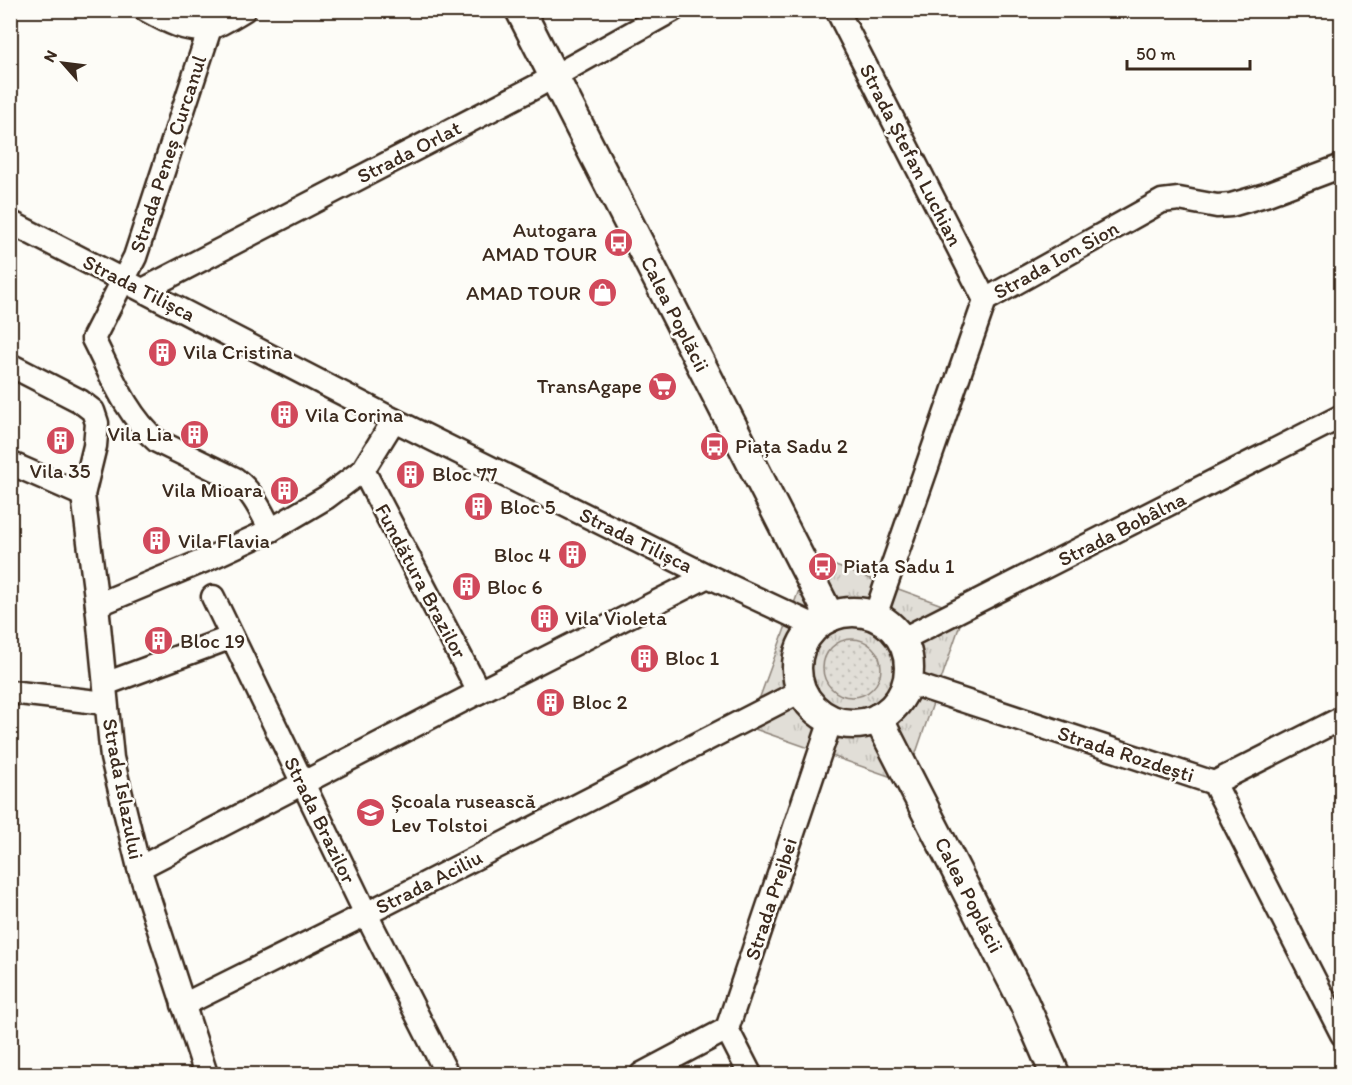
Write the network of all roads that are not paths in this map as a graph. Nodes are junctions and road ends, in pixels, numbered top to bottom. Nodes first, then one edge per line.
1 (146, 10) edge
2 (244, 10) edge
3 (520, 10) edge
4 (673, 10) edge
5 (837, 10) edge
6 (210, 28) junction
7 (554, 77) junction
8 (1341, 166) edge
9 (10, 222) edge
10 (133, 285) junction
11 (985, 300) junction
12 (10, 365) edge
13 (1341, 417) edge
14 (394, 420) junction
15 (10, 463) edge
16 (363, 470) junction
17 (83, 495) junction
18 (271, 530) junction
19 (708, 576) junction
20 (213, 597) dead end
21 (97, 605) junction
22 (875, 616) junction
23 (823, 621) junction
24 (232, 637) junction
25 (901, 640) junction
26 (907, 682) junction
27 (801, 691) junction
28 (10, 692) edge
29 (479, 692) junction
30 (105, 693) junction
31 (879, 718) junction
32 (1341, 718) edge
33 (831, 720) junction
34 (1214, 783) junction
35 (302, 784) junction
36 (139, 868) junction
37 (366, 914) junction
38 (183, 1005) junction
39 (727, 1029) junction
40 (1341, 1034) edge
41 (206, 1074) edge
42 (447, 1074) edge
43 (642, 1074) edge
44 (750, 1074) edge
45 (1055, 1074) edge

1 - 6 street
2 - 6 street
3 - 7 main road, Calea Poplăcii
4 - 7 street, Strada Orlat
5 - 11 street, Strada Ștefan Luchian
6 - 10 street, Strada Peneș Curcanul
7 - 10 street, Strada Orlat
7 - 23 main road, Calea Poplăcii
8 - 11 street, Strada Ion Sion
9 - 10 street, Strada Tilișca
10 - 14 street, Strada Tilișca
10 - 18 street, Strada Peneș Curcanul
11 - 22 street, Strada Ion Sion
12 - 17 street, Strada Islazului
13 - 25 street, Strada Bobâlna
14 - 16 street
14 - 19 street, Strada Tilișca
15 - 17 street
16 - 18 street
16 - 29 street, Fundătura Brazilor
17 - 21 street, Strada Islazului
18 - 21 street
19 - 23 street, Strada Tilișca
19 - 29 street
20 - 24 street, Strada Brazilor
21 - 30 street, Strada Islazului
22 - 23 main road
22 - 25 main road
23 - 27 main road
24 - 30 street
24 - 35 street, Strada Brazilor
25 - 26 main road
26 - 31 main road
26 - 34 street, Strada Rozdești
27 - 33 main road
27 - 37 street, Strada Aciliu
28 - 30 street
29 - 35 street
30 - 36 street, Strada Islazului
31 - 33 main road
31 - 45 main road, Calea Poplăcii
32 - 34 street
33 - 39 street, Strada Prejbei
34 - 40 street, Strada Rozdești
35 - 36 street
35 - 37 street, Strada Brazilor
36 - 38 street, Strada Islazului
37 - 38 street, Strada Aciliu
37 - 42 street, Strada Brazilor
38 - 41 street, Strada Islazului
39 - 43 street
39 - 44 street

